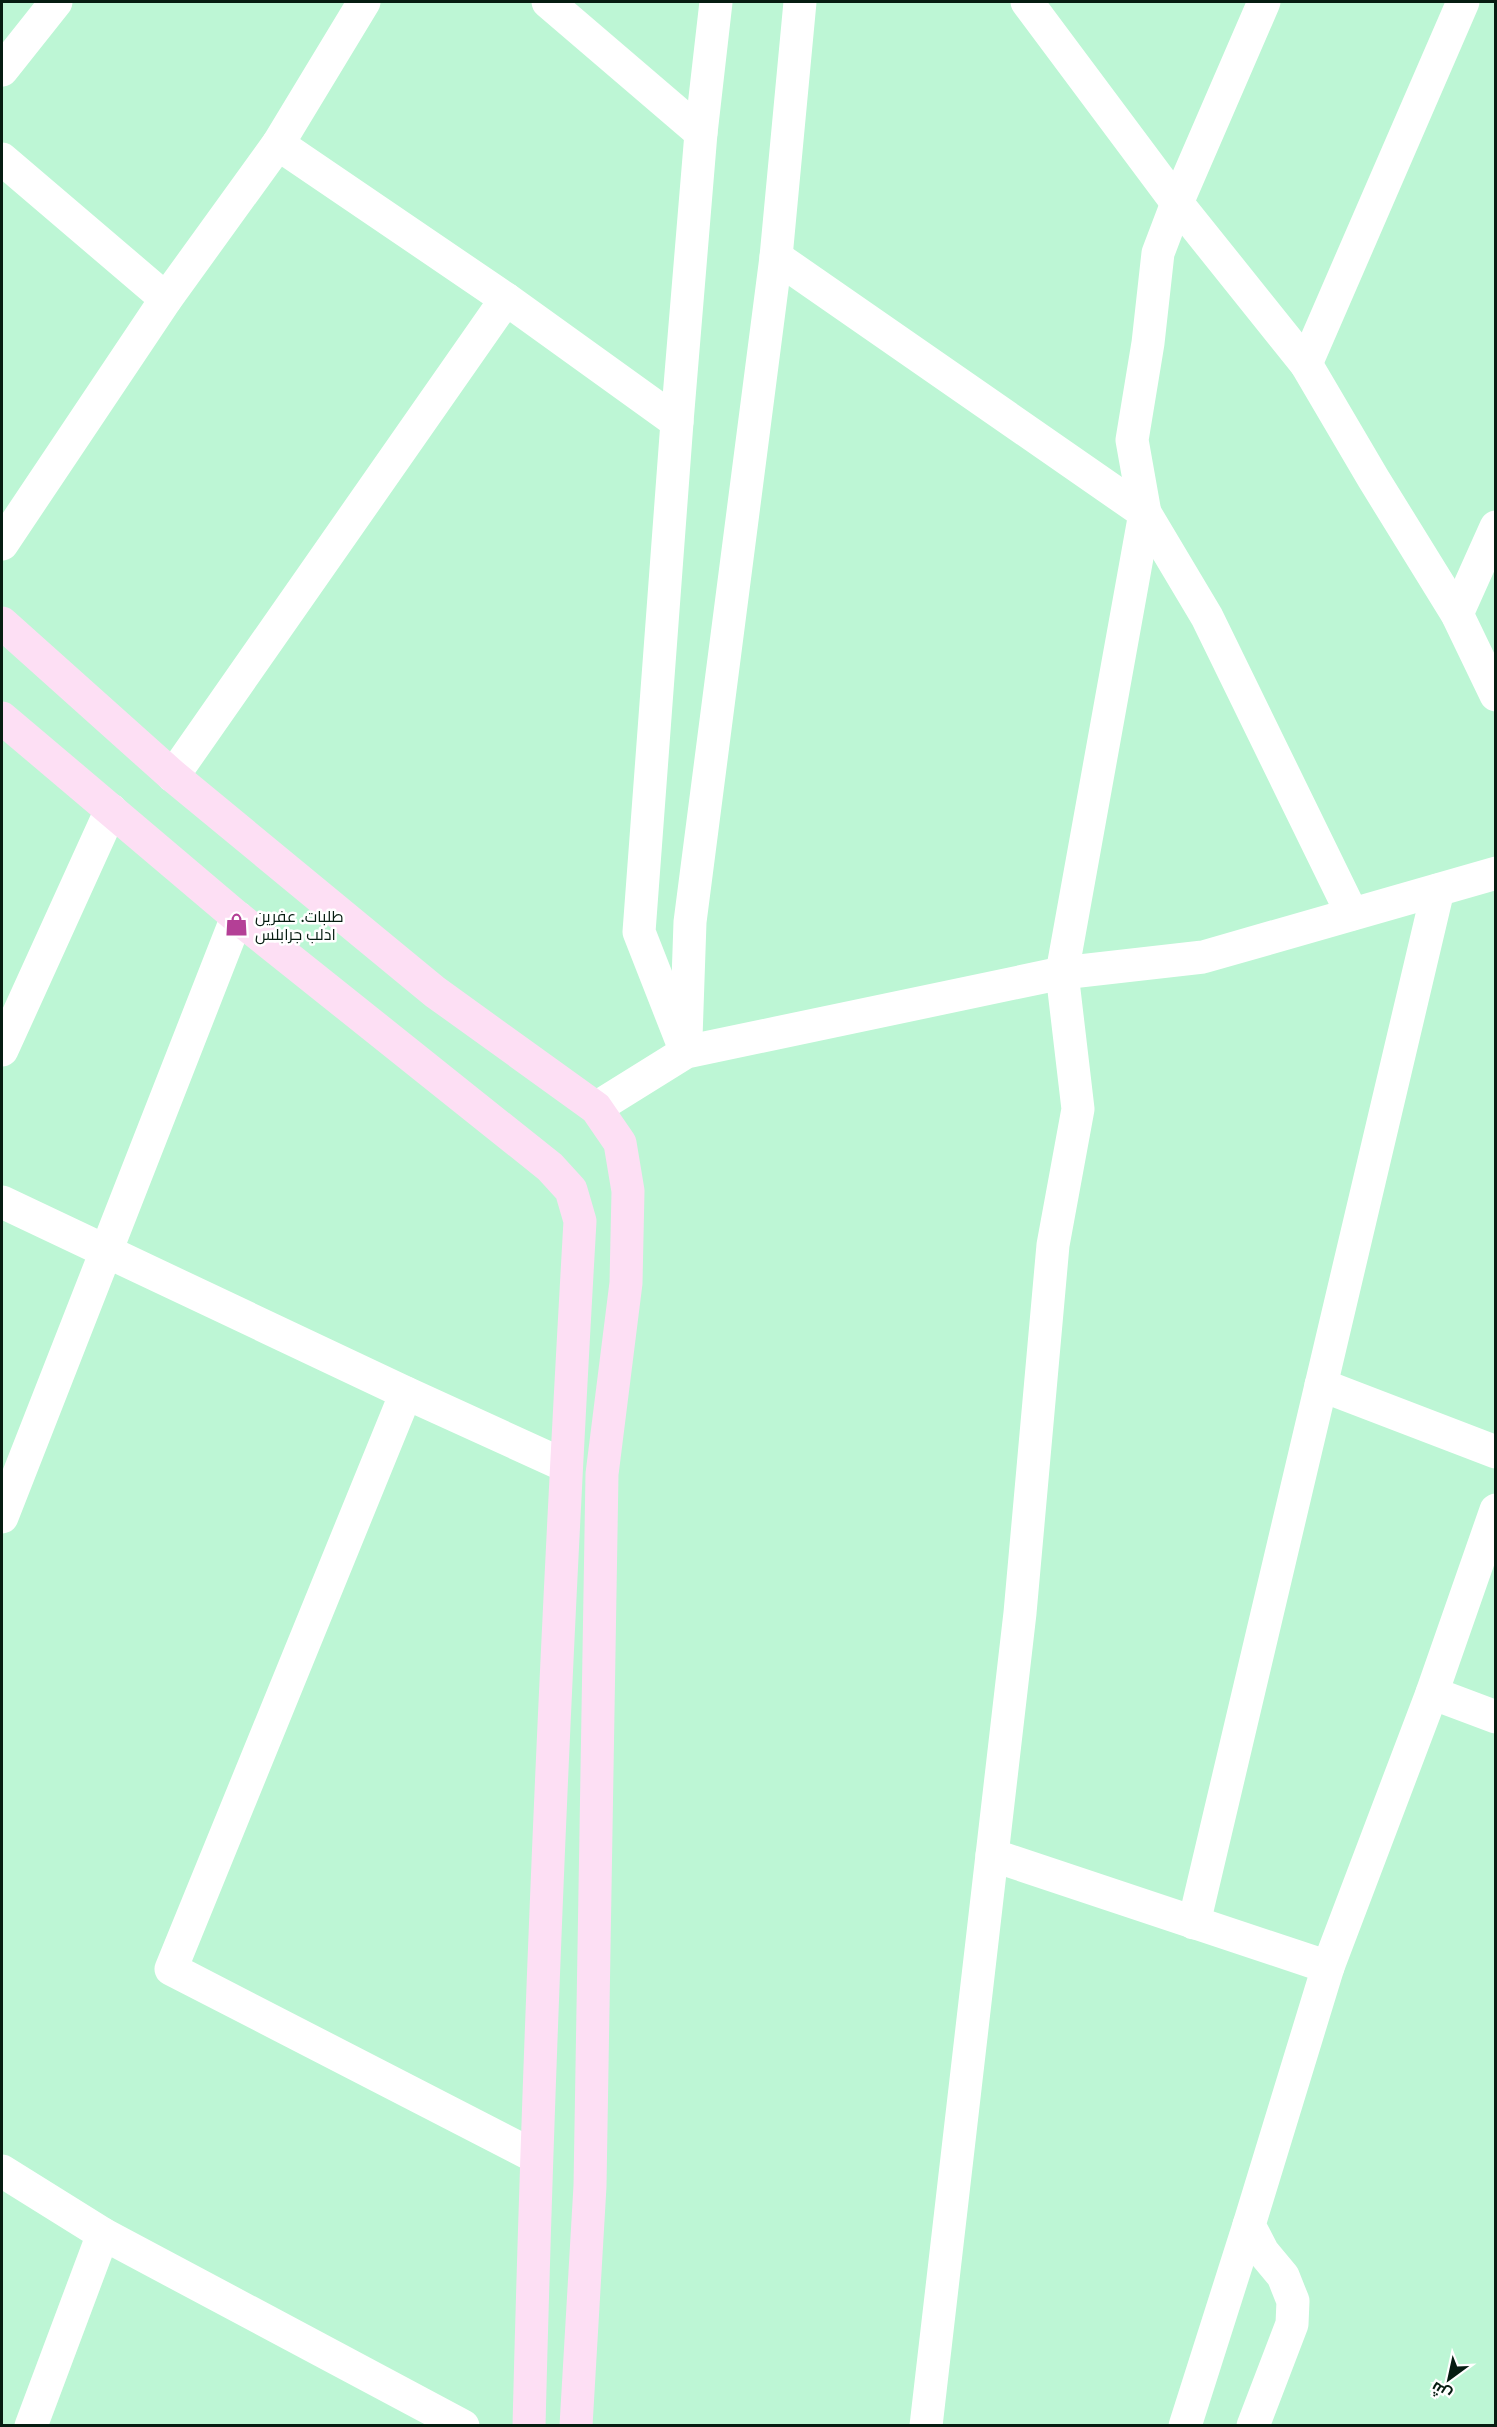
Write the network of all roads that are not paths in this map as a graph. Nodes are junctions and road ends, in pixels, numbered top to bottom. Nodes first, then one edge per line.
1 (56, 2) edge
2 (364, 2) edge
3 (548, 2) edge
4 (716, 2) edge
5 (800, 2) edge
6 (1027, 2) edge
7 (1264, 2) edge
8 (1463, 2) edge
9 (2, 70) edge
10 (701, 133) junction
11 (278, 144) junction
12 (2, 159) edge
13 (1177, 203) junction
14 (776, 257) junction
15 (166, 299) junction
16 (506, 299) junction
17 (1306, 364) junction
18 (677, 422) junction
19 (1145, 513) junction
20 (1496, 527) edge
21 (2, 544) edge
22 (1457, 614) junction
23 (2, 623) edge
24 (1496, 695) edge
25 (2, 718) edge
26 (173, 776) junction
27 (111, 810) junction
28 (1496, 873) edge
29 (1438, 890) junction
30 (1352, 914) junction
31 (237, 917) junction
32 (1062, 973) junction
33 (2, 1050) edge
34 (686, 1052) junction
35 (596, 1108) junction
36 (2, 1202) edge
37 (105, 1251) junction
38 (1321, 1385) junction
39 (406, 1393) junction
40 (1496, 1452) edge
41 (566, 1466) junction
42 (7, 1482) edge
43 (1496, 1510) edge
44 (2, 1517) edge
45 (1432, 1693) junction
46 (1496, 1717) edge
47 (992, 1855) junction
48 (1194, 1923) junction
49 (1328, 1967) junction
50 (536, 2157) junction
51 (2, 2171) edge
52 (1249, 2225) junction
53 (103, 2234) junction
54 (31, 2426) edge
55 (463, 2426) edge
56 (529, 2426) edge
57 (576, 2426) edge
58 (926, 2426) edge
59 (1185, 2426) edge
60 (1253, 2426) edge

1 - 9 street
2 - 11 street
3 - 10 street
4 - 10 street
5 - 14 street
6 - 13 street
7 - 13 street
8 - 17 street
10 - 18 street
11 - 15 street
11 - 16 street
12 - 15 street
13 - 17 street
13 - 19 street
14 - 19 street
14 - 34 street
15 - 21 street
16 - 18 street
16 - 26 street
17 - 22 street
18 - 34 street
19 - 30 street
19 - 32 street
20 - 22 street
22 - 24 street
23 - 26 main road
25 - 27 main road
26 - 35 main road
27 - 31 main road
27 - 33 street
28 - 29 street
29 - 30 street
29 - 38 street
30 - 32 street
31 - 37 street
31 - 41 main road
32 - 34 street
32 - 47 street
34 - 35 street
35 - 57 main road
36 - 37 street
37 - 39 street
37 - 42 street
38 - 40 street
38 - 48 street
39 - 41 street
39 - 50 street
41 - 50 main road
42 - 44 street
43 - 45 street
45 - 46 street
45 - 49 street
47 - 48 street
47 - 58 street
48 - 49 street
49 - 52 street
50 - 56 main road
51 - 53 street
52 - 59 street
52 - 60 street
53 - 54 street
53 - 55 street

